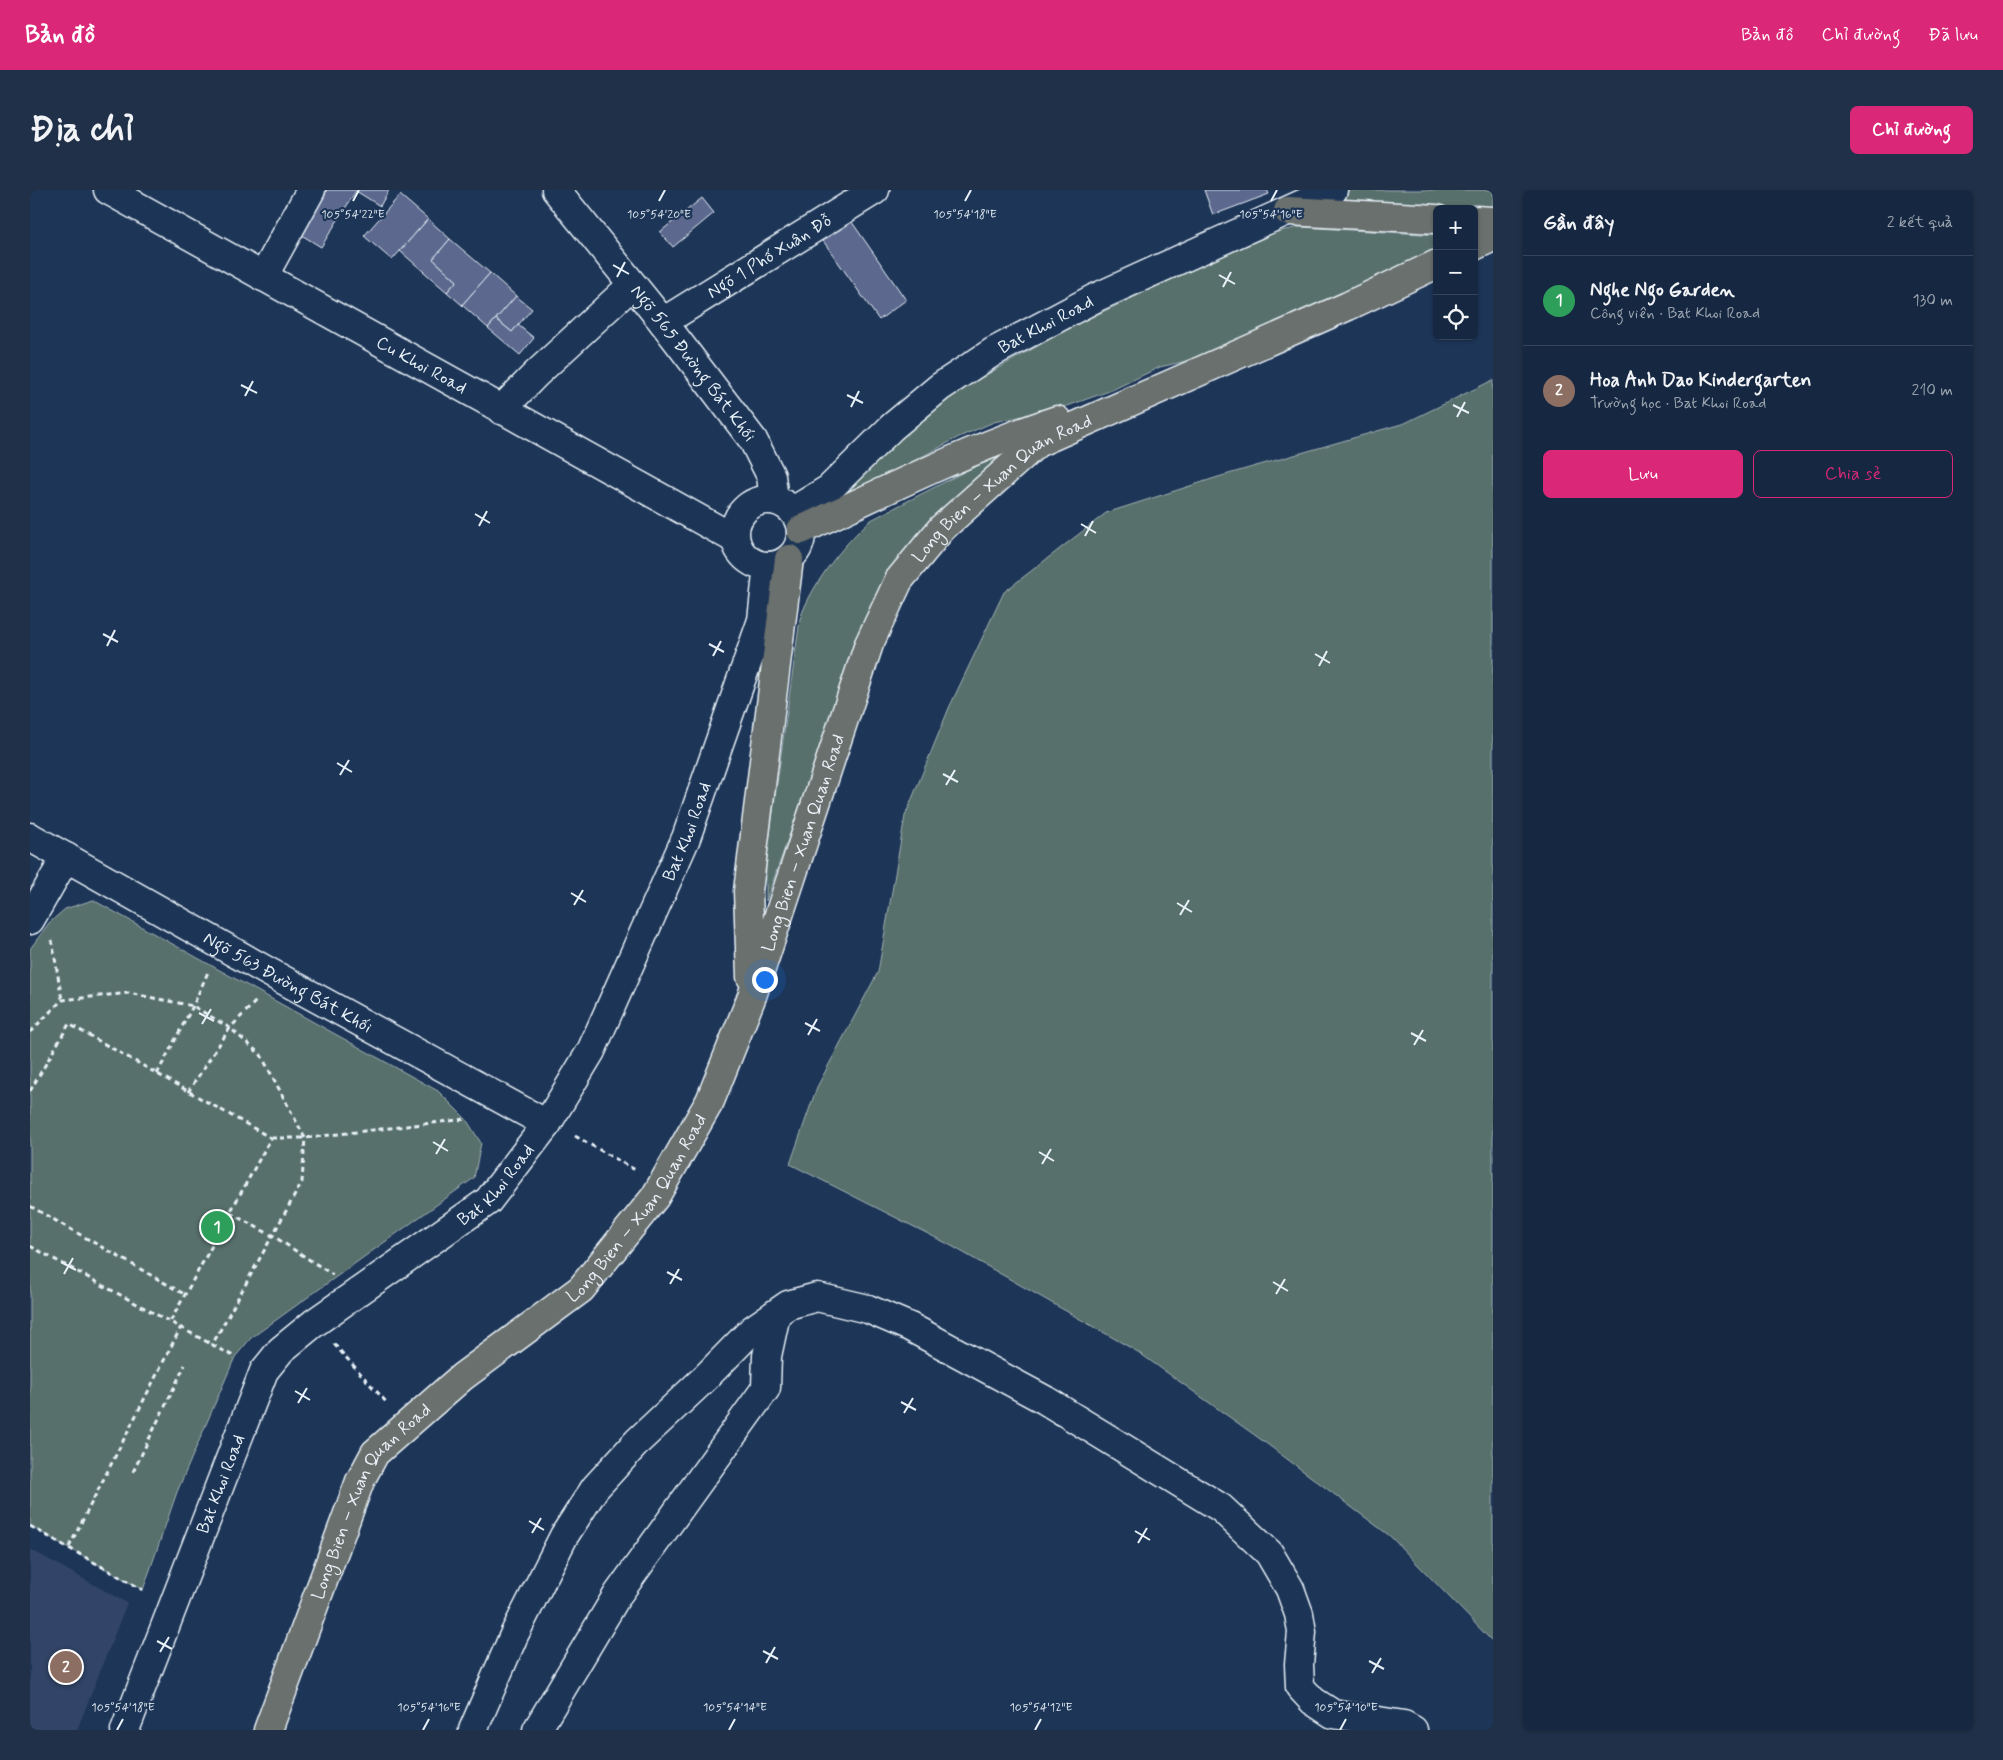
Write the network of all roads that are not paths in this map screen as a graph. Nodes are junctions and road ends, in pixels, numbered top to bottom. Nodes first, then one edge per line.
1 (108, 190) edge
2 (311, 190) edge
3 (556, 190) edge
4 (875, 190) edge
5 (1333, 190) edge
6 (847, 197) edge
7 (1286, 200) edge
8 (1433, 218) edge
9 (1478, 220) edge
10 (1493, 221) edge
11 (1493, 237) edge
12 (1478, 244) edge
13 (1433, 266) edge
14 (263, 277) junction
15 (632, 285) junction
16 (663, 322) junction
17 (1143, 397) junction
18 (501, 410) junction
19 (789, 514) junction
20 (735, 539) junction
21 (779, 563) junction
22 (30, 837) edge
23 (66, 857) junction
24 (40, 926) edge
25 (752, 996) junction
26 (547, 1124) junction
27 (776, 1314) junction
28 (125, 1730) edge
29 (268, 1730) edge
30 (473, 1730) edge
31 (537, 1730) edge
32 (1413, 1730) edge

1 - 14 street, Cu Khoi Road
2 - 14 street
3 - 15 street, Ngõ 565 Đường Bát Khối
4 - 6 street, Ngõ 1 Phố Xuân Đỗ
5 - 7 street, Bat Khoi Road
6 - 16 street, Ngõ 1 Phố Xuân Đỗ
7 - 8 main road
7 - 19 street, Bat Khoi Road
9 - 10 main road
11 - 12 main road
13 - 17 main road, Long Bien – Xuan Quan Road
14 - 18 street, Cu Khoi Road
15 - 16 street, Ngõ 565 Đường Bát Khối
15 - 18 street
16 - 19 street, Ngõ 565 Đường Bát Khối
17 - 19 main road
17 - 25 main road, Long Bien – Xuan Quan Road
18 - 20 street, Cu Khoi Road
19 - 20 street
19 - 21 street
20 - 21 street
21 - 25 main road
21 - 26 street, Bat Khoi Road
22 - 23 street, Ngõ 563 Đường Bát Khối
23 - 24 street
23 - 26 street, Ngõ 563 Đường Bát Khối
25 - 29 main road, Long Bien – Xuan Quan Road
26 - 28 street, Bat Khoi Road
27 - 30 street
27 - 31 street
27 - 32 street

